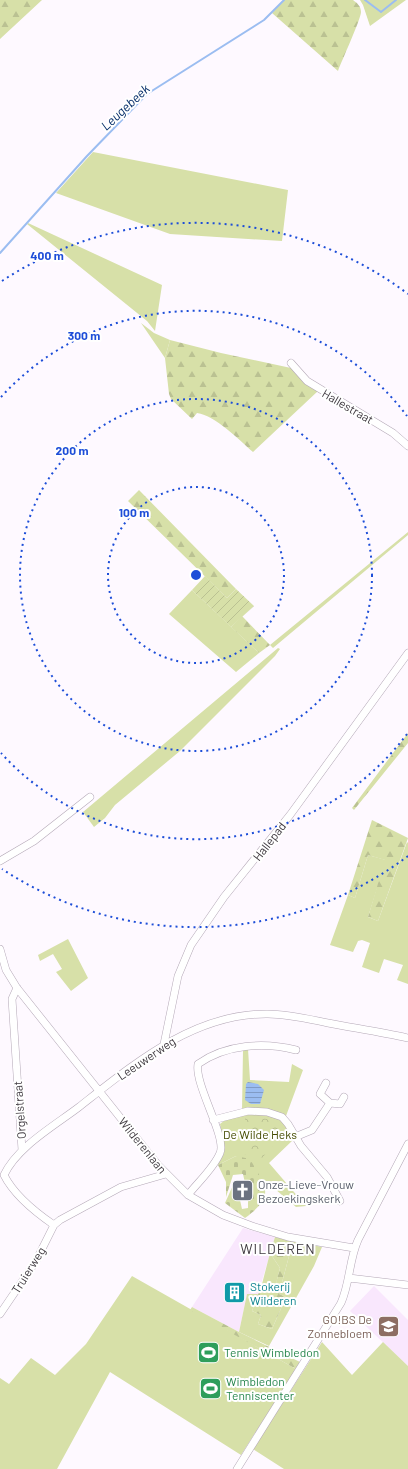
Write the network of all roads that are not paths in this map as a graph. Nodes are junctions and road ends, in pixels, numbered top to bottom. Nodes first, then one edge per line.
1 (291, 363) dead end
2 (408, 446) edge
3 (408, 653) edge
4 (90, 797) dead end
5 (0, 860) edge
6 (0, 949) edge
7 (17, 988) junction
8 (408, 1038) edge
9 (164, 1044) junction
10 (296, 1050) dead end
11 (326, 1083) dead end
12 (100, 1091) junction
13 (344, 1097) dead end
14 (330, 1103) junction
15 (213, 1120) junction
16 (295, 1137) junction
17 (408, 1144) edge
18 (22, 1150) junction
19 (166, 1174) junction
20 (2, 1175) edge
21 (188, 1195) junction
22 (340, 1201) dead end
23 (54, 1225) junction
24 (354, 1248) junction
25 (349, 1278) junction
26 (408, 1285) edge
27 (0, 1314) edge
28 (237, 1469) edge

1 - 2 street, Hallestraat
3 - 9 street, Hallepad
4 - 5 street
6 - 7 street, Wilderenlaan
7 - 12 street, Wilderenlaan
7 - 18 street, Orgelstraat
8 - 9 street, Leeuwerweg
9 - 12 street, Leeuwerweg
10 - 15 street
11 - 14 street
12 - 18 street, Leeuwerweg
12 - 19 street, Wilderenlaan
13 - 14 street
14 - 16 street
15 - 16 street
15 - 21 street
16 - 22 street
17 - 24 street
18 - 20 street, Orgelstraat
19 - 21 street, Wilderenlaan
19 - 23 street
20 - 23 street, Orgelstraat
21 - 24 street, Wilderenlaan
23 - 27 street, Truierweg
24 - 25 street
25 - 26 street
25 - 28 street

